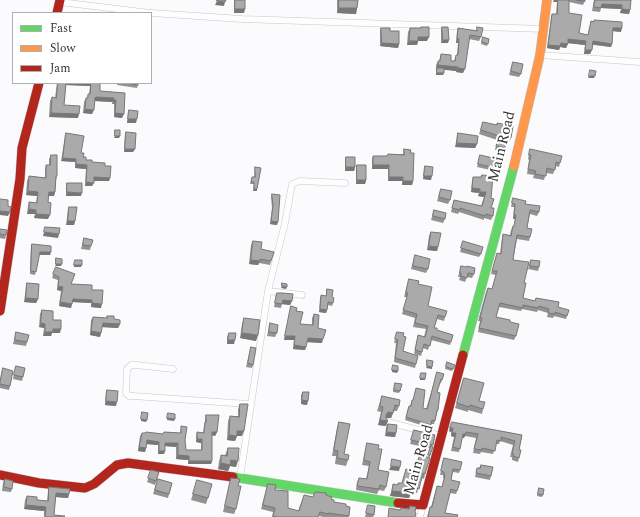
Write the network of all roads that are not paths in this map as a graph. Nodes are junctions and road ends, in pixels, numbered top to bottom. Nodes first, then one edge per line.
1 (547, 0) edge
2 (60, 1) edge
3 (57, 12) edge
4 (143, 12) edge
5 (152, 13) edge
6 (544, 29) junction
7 (540, 55) junction
8 (640, 62) edge
9 (40, 84) edge
10 (345, 183) dead end
11 (268, 291) junction
12 (302, 295) dead end
13 (0, 311) edge
14 (173, 369) dead end
15 (251, 405) junction
16 (388, 422) edge
17 (441, 436) junction
18 (0, 475) edge
19 (240, 478) junction
20 (423, 505) junction
21 (420, 517) edge

1 - 6 street, Main Road
2 - 3 street
2 - 4 street
5 - 6 street
6 - 7 street, Main Road
7 - 8 street
7 - 17 street, Main Road
9 - 13 street
10 - 11 street
11 - 12 street
11 - 15 street
14 - 15 street
15 - 19 street
16 - 17 street
17 - 20 street, Main Road
18 - 19 street, Main Road
19 - 20 street, Main Road
20 - 21 street

